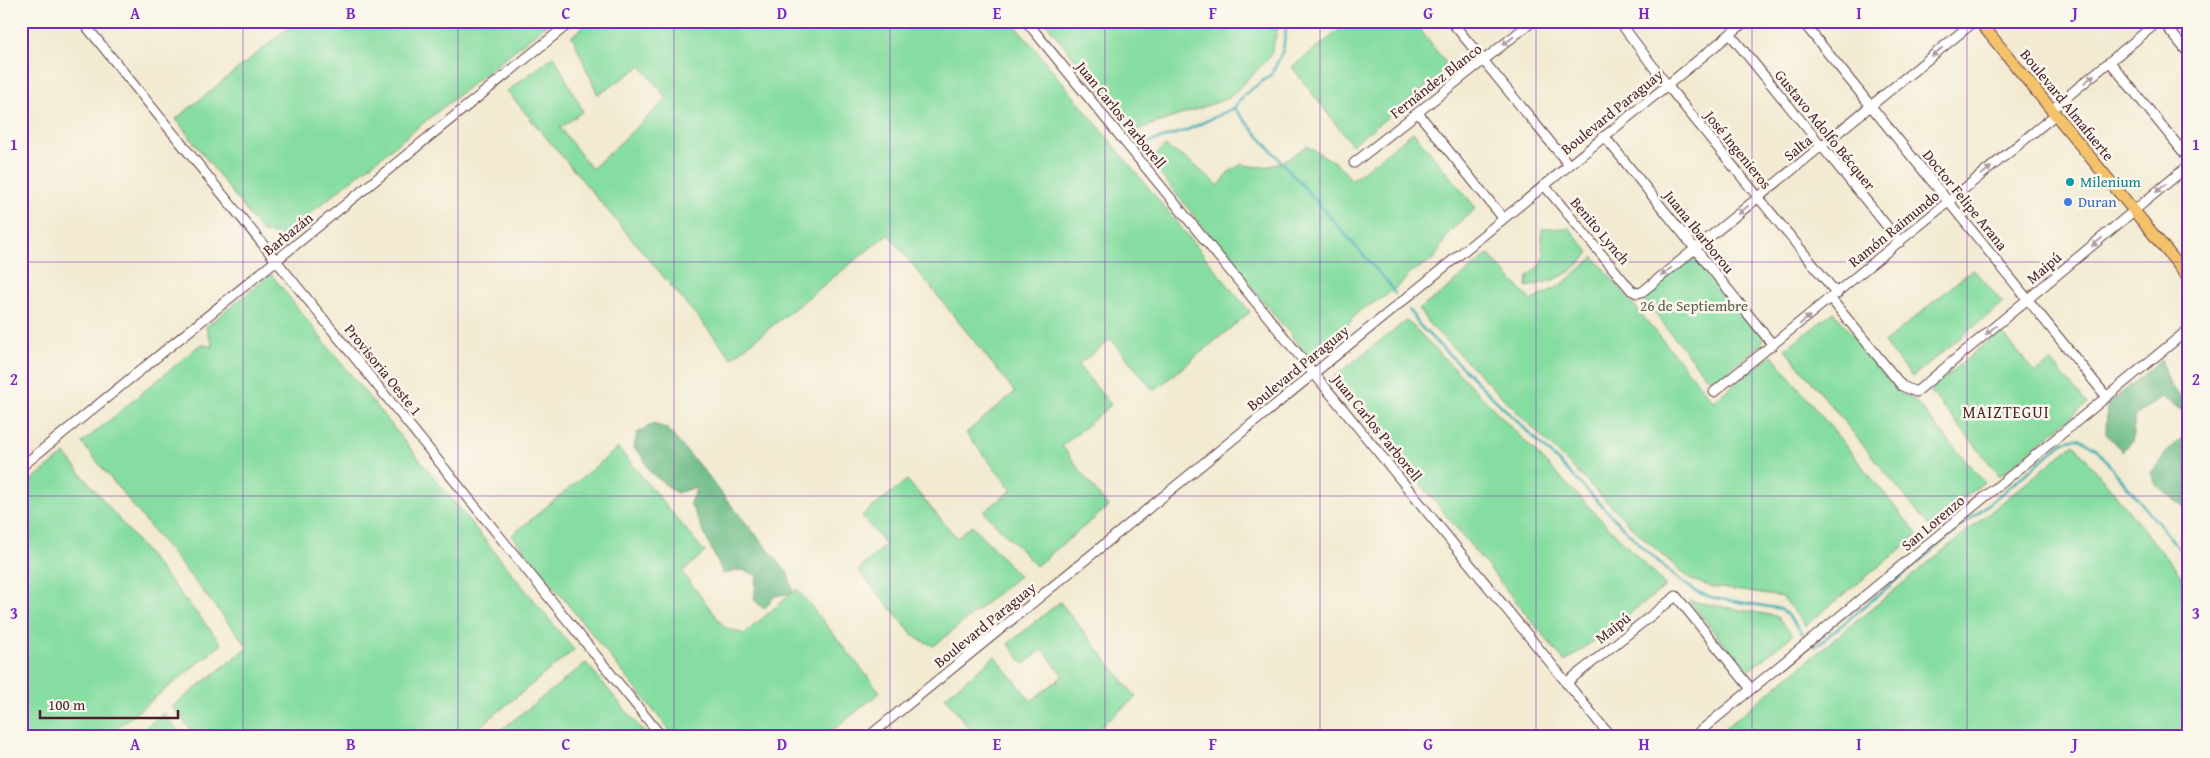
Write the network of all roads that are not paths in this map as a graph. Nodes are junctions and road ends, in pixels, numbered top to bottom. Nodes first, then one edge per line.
1 (82, 21) edge
2 (572, 21) edge
3 (1026, 21) edge
4 (1451, 21) edge
5 (1534, 21) edge
6 (1746, 21) edge
7 (1802, 21) edge
8 (1975, 21) edge
9 (1979, 21) edge
10 (2159, 22) edge
11 (1624, 23) edge
12 (1730, 34) junction
13 (2189, 54) edge
14 (1483, 61) junction
15 (2110, 62) junction
16 (1667, 84) junction
17 (1871, 107) junction
18 (2053, 112) junction
19 (1418, 113) junction
20 (1604, 136) junction
21 (1821, 147) junction
22 (2189, 159) edge
23 (1354, 163) dead end
24 (1569, 165) junction
25 (2189, 165) edge
26 (1544, 185) junction
27 (1758, 198) junction
28 (1949, 202) junction
29 (2134, 211) junction
30 (1503, 218) junction
31 (1900, 242) junction
32 (1695, 249) junction
33 (276, 261) junction
34 (2189, 278) edge
35 (1637, 293) joint
36 (1834, 296) junction
37 (2029, 299) junction
38 (2189, 329) edge
39 (1773, 345) junction
40 (1314, 373) junction
41 (1714, 392) dead end
42 (1916, 392) joint
43 (2106, 396) junction
44 (21, 467) edge
45 (1566, 683) junction
46 (1751, 689) junction
47 (662, 737) edge
48 (868, 737) edge
49 (1611, 737) edge
50 (1693, 737) edge

1 - 33 street, Provisoria Oeste 1
2 - 33 street, Barbazán
3 - 40 street, Juan Carlos Parborell
4 - 14 street
5 -> 14 street, Fernández Blanco
6 - 12 street, Boulevard Paraguay
7 - 17 street, Doctor Felipe Arana
8 -> 17 street, Salta
9 - 18 main road, Boulevard Almafuerte
10 - 13 street
10 - 15 street, Ramón Raimundo
11 - 16 street, José Ingenieros
12 - 16 street, Boulevard Paraguay
12 - 21 street, Gustavo Adolfo Bécquer
14 - 19 street, Fernández Blanco
14 - 24 street
18 -> 15 street, Ramón Raimundo
15 - 22 street
16 - 20 street, Boulevard Paraguay
16 - 27 street, José Ingenieros
17 - 21 street, Salta
17 - 28 street, Doctor Felipe Arana
28 -> 18 street, Ramón Raimundo
18 - 29 main road, Boulevard Almafuerte
19 - 23 street, Fernández Blanco
19 - 30 street
20 - 24 street, Boulevard Paraguay
20 - 32 street, Juana Ibarborou
21 - 27 street, Salta
21 - 31 street, Gustavo Adolfo Bécquer
24 - 26 street, Boulevard Paraguay
25 -> 29 street, Maipú
26 - 30 street, Boulevard Paraguay
26 - 35 street, Benito Lynch
27 -> 32 street, Salta
27 - 36 street, José Ingenieros
28 - 31 street, Ramón Raimundo
28 - 37 street, Doctor Felipe Arana
29 - 34 main road, Boulevard Almafuerte
29 -> 37 street, Maipú
30 - 40 street, Boulevard Paraguay
31 - 36 street, Ramón Raimundo
32 -> 35 street, Salta
32 - 39 street, Juana Ibarborou
33 - 44 street, Barbazán
33 - 47 street, Provisoria Oeste 1
39 -> 36 street, Ramón Raimundo
36 - 42 street, José Ingenieros
37 -> 42 street, Maipú
37 - 43 street, Doctor Felipe Arana
38 - 43 street, San Lorenzo
39 - 41 street, Ramón Raimundo
40 - 45 street, Juan Carlos Parborell
40 - 48 street, Boulevard Paraguay
43 - 46 street, San Lorenzo
45 - 46 street, Maipú
45 - 49 street, Juan Carlos Parborell
46 - 50 street, San Lorenzo

